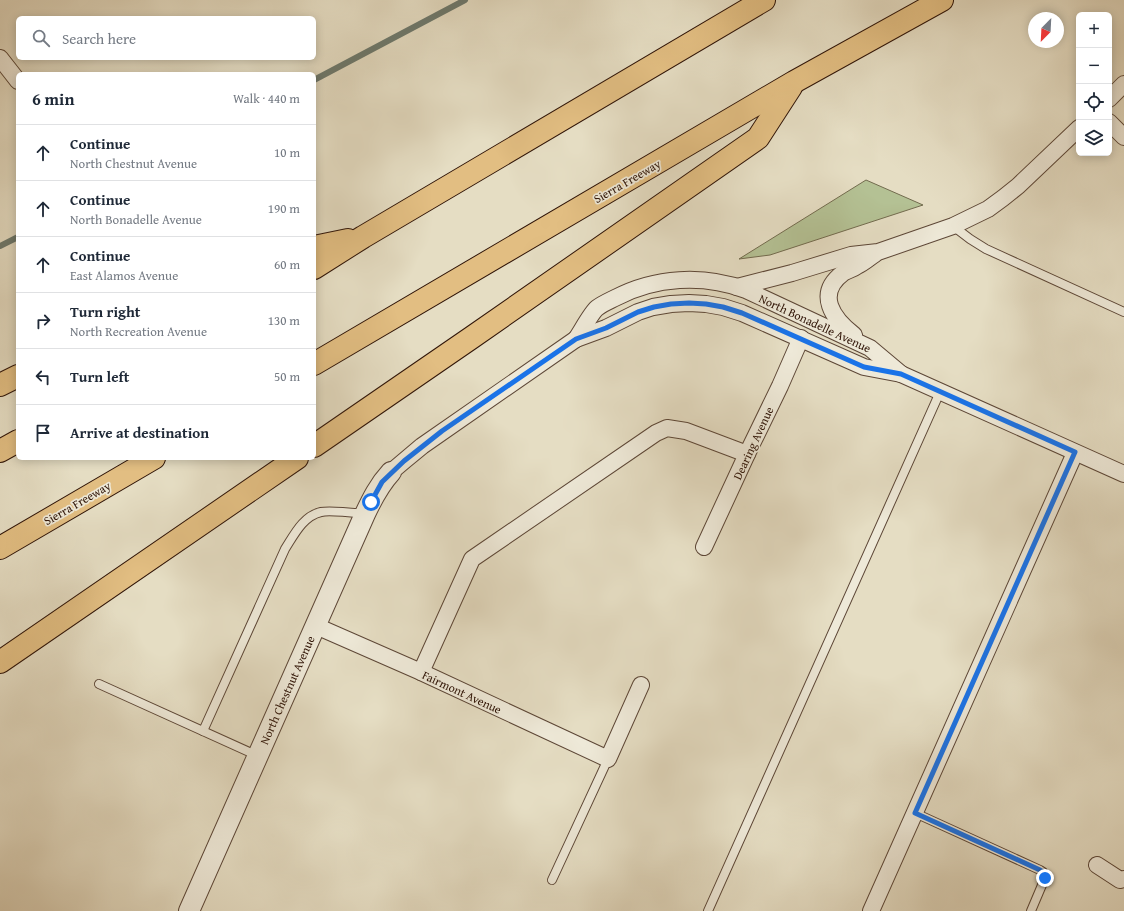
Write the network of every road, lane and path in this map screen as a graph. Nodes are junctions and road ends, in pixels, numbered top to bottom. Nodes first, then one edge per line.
1 (764, 0) edge
2 (942, 0) edge
3 (0, 58) edge
4 (16, 78) edge
5 (794, 82) junction
6 (1124, 84) edge
7 (1112, 96) edge
8 (1112, 125) edge
9 (1076, 131) edge
10 (1124, 137) edge
11 (953, 226) junction
12 (363, 237) junction
13 (316, 248) edge
14 (878, 252) junction
15 (316, 267) edge
16 (737, 287) junction
17 (1124, 312) edge
18 (801, 338) junction
19 (576, 339) junction
20 (870, 348) junction
21 (316, 363) edge
22 (901, 374) junction
23 (16, 377) edge
24 (0, 384) edge
25 (940, 392) junction
26 (16, 441) edge
27 (316, 445) edge
28 (0, 451) edge
29 (1075, 452) junction
30 (747, 454) junction
31 (151, 460) edge
32 (294, 460) edge
33 (391, 472) joint
34 (1124, 474) edge
35 (365, 514) junction
36 (704, 547) dead end
37 (0, 548) edge
38 (316, 626) junction
39 (0, 662) edge
40 (420, 672) junction
41 (99, 684) dead end
42 (641, 685) dead end
43 (204, 732) junction
44 (258, 756) junction
45 (608, 760) junction
46 (915, 813) junction
47 (1097, 865) dead end
48 (1124, 879) edge
49 (552, 880) dead end
50 (189, 911) edge
51 (708, 911) edge
52 (871, 911) edge
53 (1031, 911) edge

1 - 12 highway
2 - 5 highway, Sierra Freeway
3 - 4 street
5 - 21 highway, Sierra Freeway
5 - 27 highway
6 - 7 street
8 - 10 street
9 - 11 street, North Bonadelle Avenue
11 - 14 street, North Bonadelle Avenue
11 - 17 lane
12 - 13 highway
12 - 15 highway
14 - 16 street, North Bonadelle Avenue
14 - 20 street
16 - 19 street, North Bonadelle Avenue
16 - 20 street, North Bonadelle Avenue
18 - 19 street, North Bonadelle Avenue
18 - 22 street, North Bonadelle Avenue
18 - 30 street, Dearing Avenue
19 - 33 street, North Bonadelle Avenue
20 - 22 street, North Bonadelle Avenue
22 - 25 street
23 - 24 highway
25 - 29 street
25 - 51 lane
26 - 28 highway
29 - 34 street
29 - 46 street
30 - 36 street, Dearing Avenue
30 - 40 street
31 - 37 highway, Sierra Freeway
32 - 39 highway
33 - 35 street, North Chestnut Avenue
35 - 38 street, North Chestnut Avenue
35 - 43 lane
38 - 40 street, Fairmont Avenue
38 - 44 street, North Chestnut Avenue
40 - 45 street, Fairmont Avenue
41 - 43 lane
42 - 45 street
43 - 44 lane
44 - 50 street, North Chestnut Avenue
45 - 49 lane
46 - 52 street
46 - 53 lane
47 - 48 street

